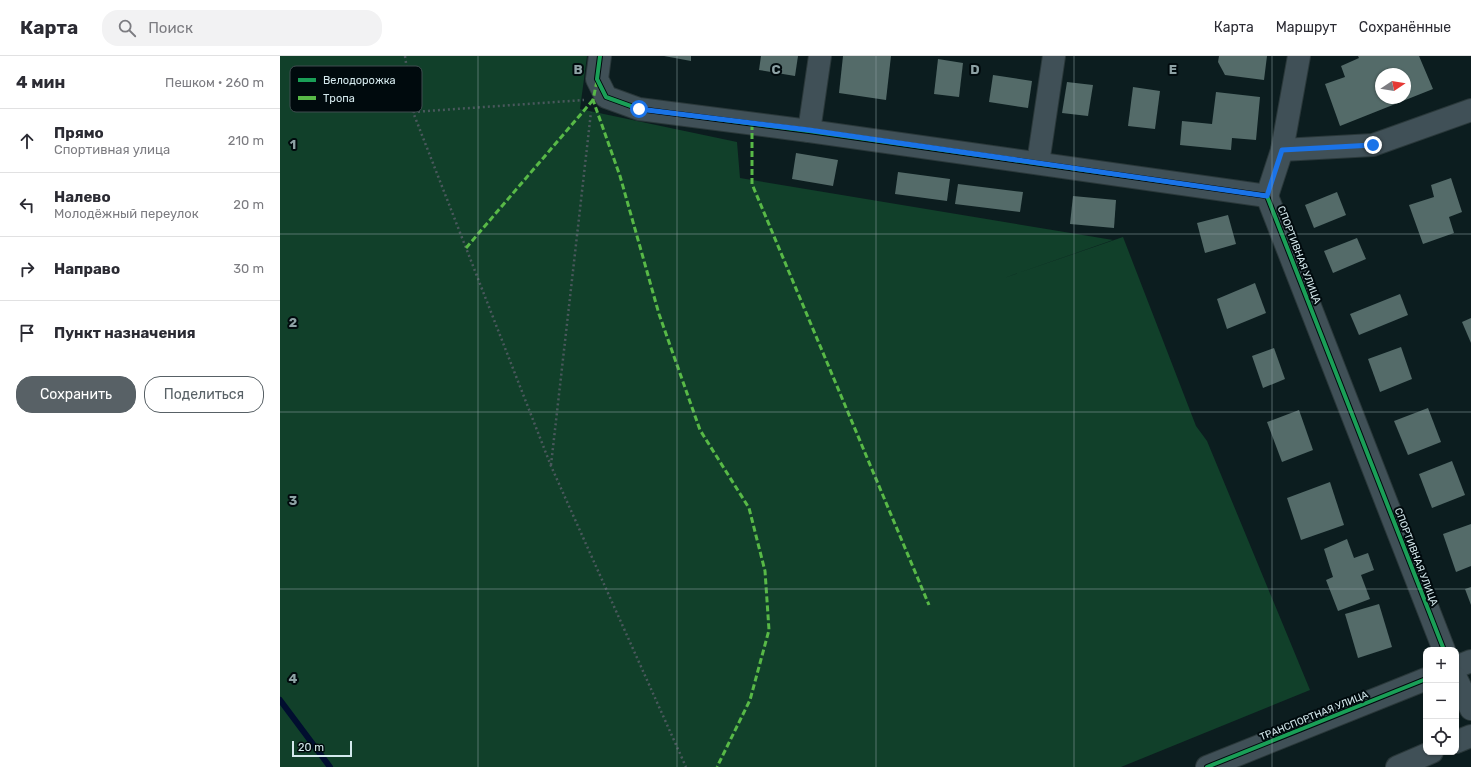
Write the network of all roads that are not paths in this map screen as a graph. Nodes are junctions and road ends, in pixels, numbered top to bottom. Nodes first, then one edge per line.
1 (600, 56) edge
2 (820, 56) edge
3 (1054, 56) edge
4 (1299, 56) edge
5 (1471, 110) edge
6 (809, 130) junction
7 (1282, 150) junction
8 (1038, 163) junction
9 (1267, 196) junction
10 (1443, 647) edge
11 (1471, 662) edge
12 (1459, 666) edge
13 (1423, 680) edge
14 (1458, 683) edge
15 (1471, 709) edge
16 (1471, 736) edge
17 (1459, 741) edge
18 (1425, 755) edge
19 (1207, 767) edge
20 (1397, 767) edge

1 - 6 street, СПОРТИВНАЯ УЛИЦА
2 - 6 street
3 - 8 street
4 - 7 street
5 - 7 street
6 - 8 street, СПОРТИВНАЯ УЛИЦА
7 - 9 street
8 - 9 street, СПОРТИВНАЯ УЛИЦА
9 - 10 street, СПОРТИВНАЯ УЛИЦА
11 - 12 street
13 - 19 street, ТРАНСПОРТНАЯ УЛИЦА
14 - 15 street
16 - 17 street
18 - 20 street

